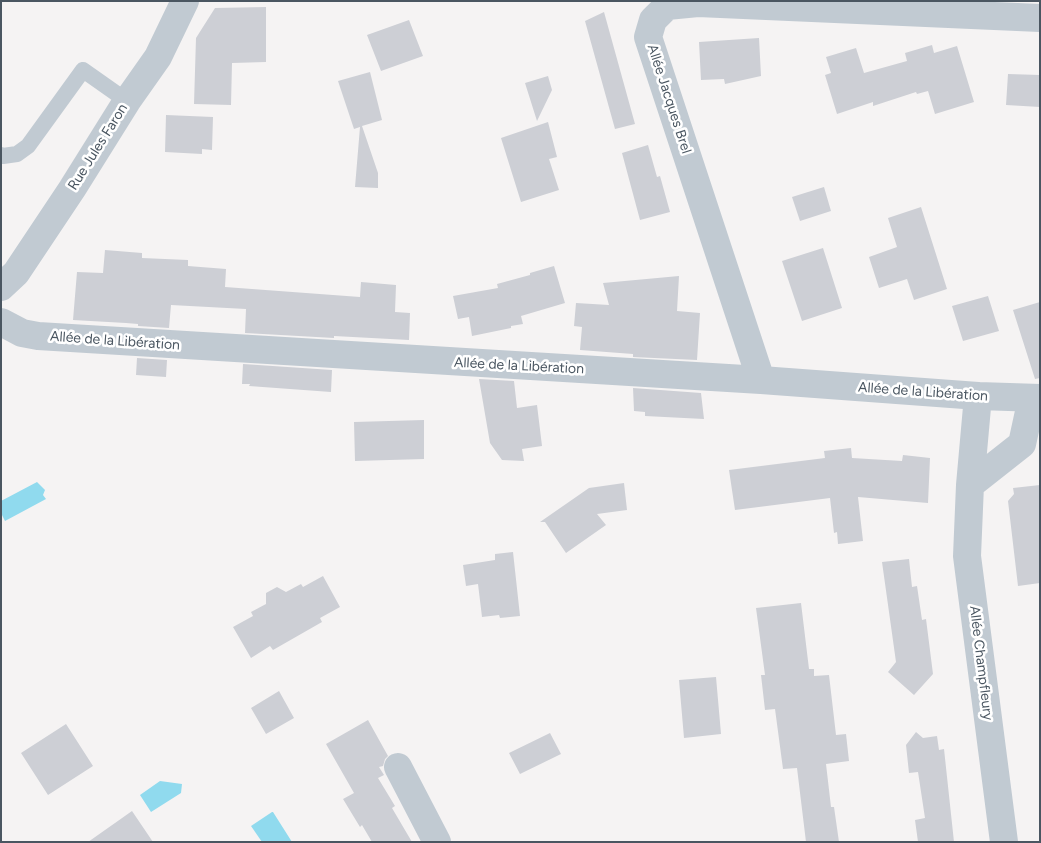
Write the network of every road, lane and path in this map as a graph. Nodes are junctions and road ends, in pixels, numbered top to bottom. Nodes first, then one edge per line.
1 (185, 1) edge
2 (1040, 18) edge
3 (127, 101) junction
4 (1, 155) edge
5 (1, 287) edge
6 (1, 322) edge
7 (761, 380) junction
8 (978, 396) junction
9 (1036, 398) edge
10 (970, 485) junction
11 (398, 767) dead end
12 (437, 842) edge
13 (1004, 842) edge

1 - 3 street, Rue Jules Faron
2 - 7 street, Allée Jacques Brel
3 - 4 lane
3 - 5 street, Rue Jules Faron
6 - 7 street, Allée de la Libération
7 - 8 street, Allée de la Libération
8 - 9 street, Allée de la Libération
8 - 10 street, Allée Champfleury
9 - 10 street
10 - 13 street, Allée Champfleury
11 - 12 street

